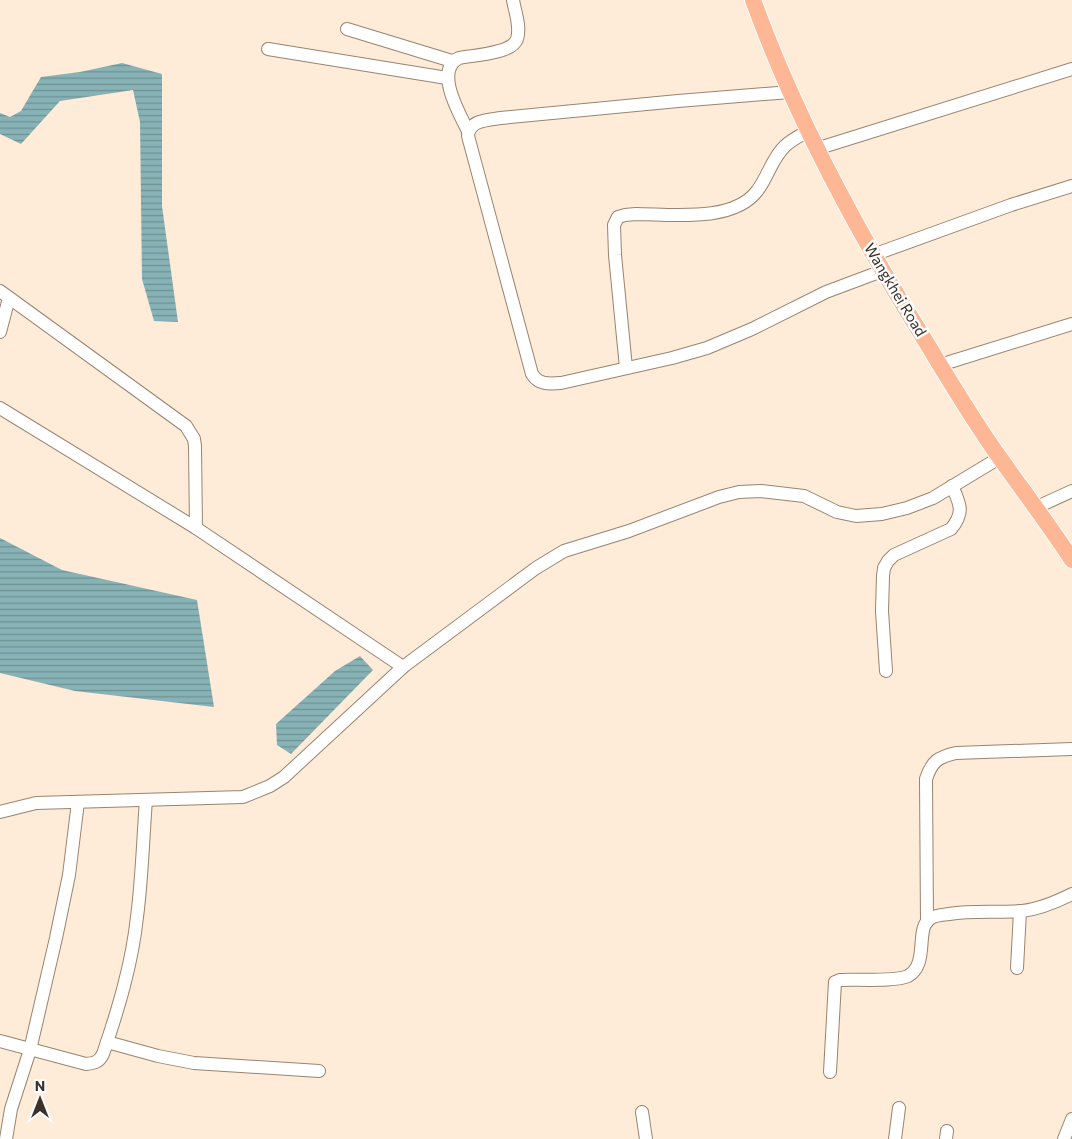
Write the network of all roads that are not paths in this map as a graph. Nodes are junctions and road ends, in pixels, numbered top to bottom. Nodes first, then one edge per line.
1 (513, 0) edge
2 (753, 0) edge
3 (347, 29) dead end
4 (268, 49) dead end
5 (452, 61) junction
6 (1072, 69) edge
7 (447, 78) junction
8 (790, 92) junction
9 (468, 131) junction
10 (808, 131) junction
11 (816, 149) junction
12 (1072, 186) edge
13 (873, 255) junction
14 (882, 271) junction
15 (4, 294) edge
16 (1072, 324) edge
17 (0, 332) edge
18 (940, 365) junction
19 (626, 368) junction
20 (0, 408) edge
21 (1000, 458) junction
22 (952, 486) junction
23 (1072, 491) edge
24 (1037, 507) junction
25 (196, 528) junction
26 (1072, 560) edge
27 (403, 667) junction
28 (886, 671) dead end
29 (1072, 748) edge
30 (146, 800) junction
31 (78, 802) junction
32 (0, 812) edge
33 (1072, 894) edge
34 (1020, 911) junction
35 (926, 922) junction
36 (1018, 968) dead end
37 (0, 1041) edge
38 (108, 1042) junction
39 (30, 1050) junction
40 (319, 1070) dead end
41 (830, 1072) dead end
42 (899, 1108) dead end
43 (642, 1112) dead end
44 (1072, 1118) edge
45 (6, 1139) edge
46 (646, 1139) edge
47 (895, 1139) edge
48 (1064, 1139) edge

1 - 5 street
2 - 8 main road, Wangkhei Road
3 - 5 street
4 - 7 street
5 - 7 street
6 - 11 street
7 - 9 street
8 - 9 street
8 - 10 main road, Wangkhei Road
9 - 19 street
10 - 11 main road, Wangkhei Road
10 - 19 street
11 - 13 main road, Wangkhei Road
12 - 13 street
13 - 14 main road, Wangkhei Road
14 - 18 main road, Wangkhei Road
14 - 19 street
15 - 17 street
15 - 25 street
16 - 18 street
18 - 21 main road, Wangkhei Road
20 - 25 street
21 - 22 street
21 - 24 main road, Wangkhei Road
22 - 27 street
22 - 28 street
23 - 24 street
24 - 26 main road, Wangkhei Road
25 - 27 street
27 - 30 street
29 - 35 street
30 - 31 street
30 - 38 street
31 - 32 street
31 - 39 street
33 - 34 street
34 - 35 street
34 - 36 street
35 - 41 street
37 - 39 street
38 - 39 street
38 - 40 street
39 - 45 street
42 - 47 street
43 - 46 street
44 - 48 street

